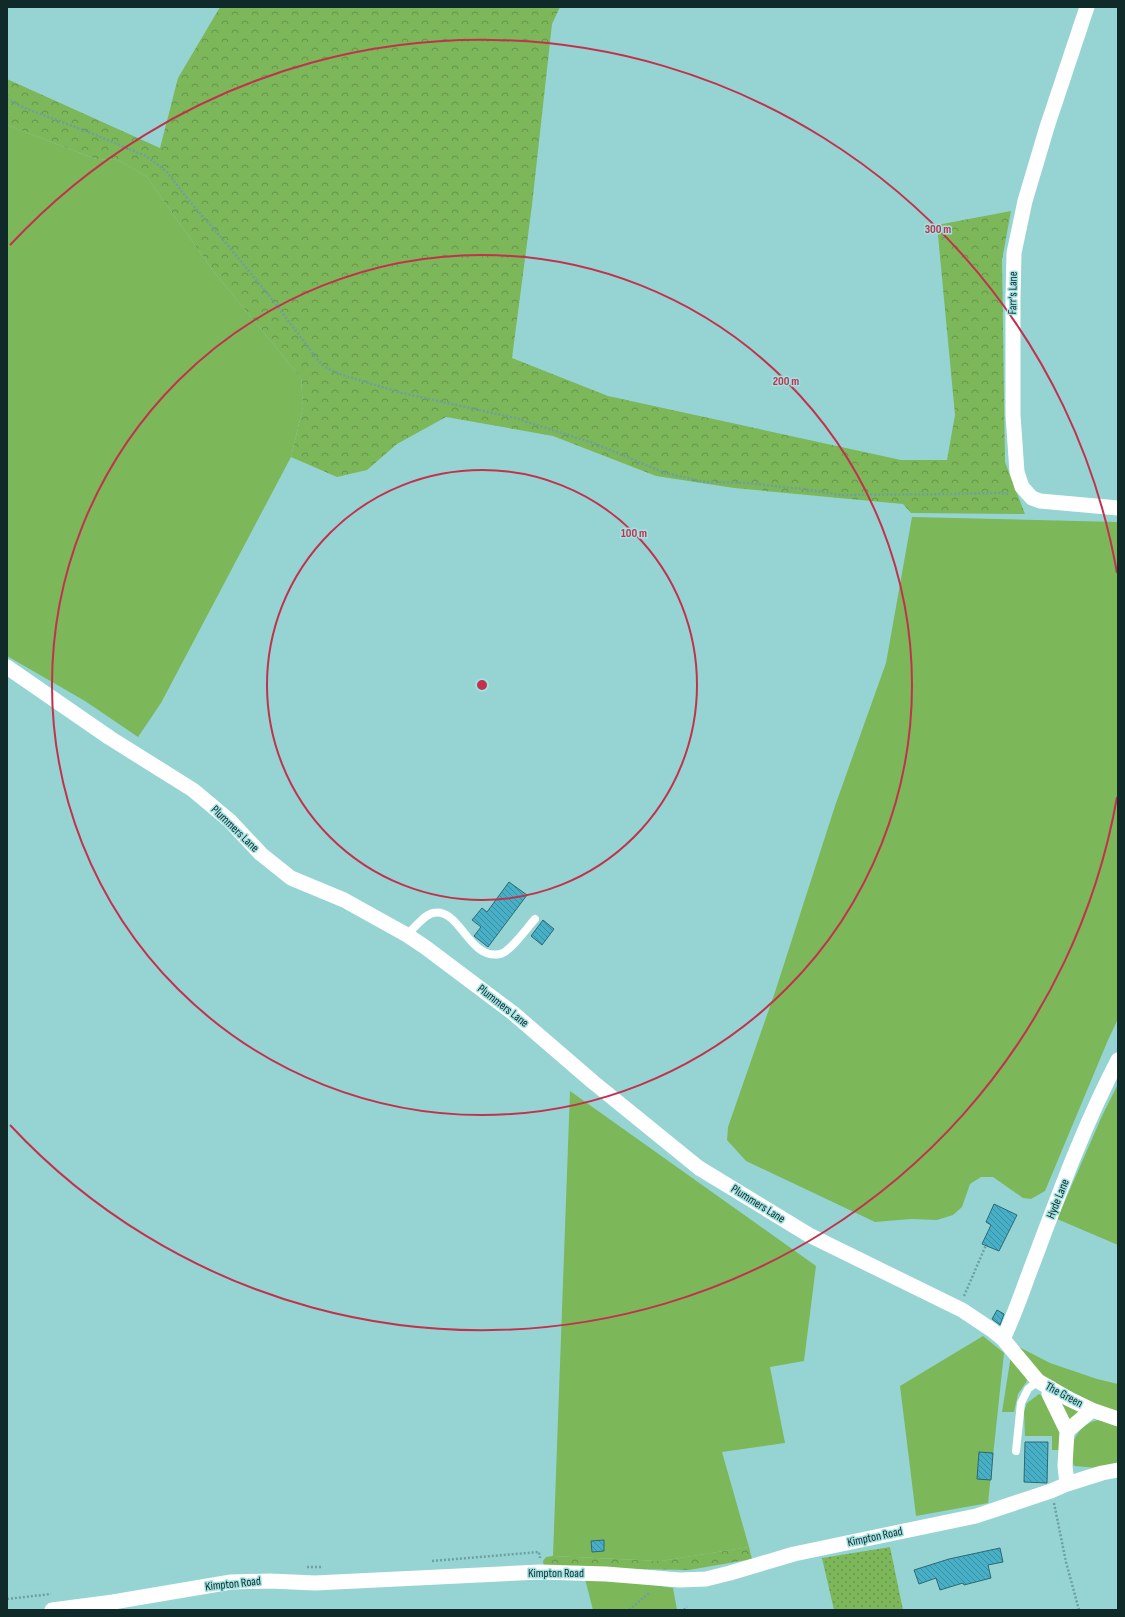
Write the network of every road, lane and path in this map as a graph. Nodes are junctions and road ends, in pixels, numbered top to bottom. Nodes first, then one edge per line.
1 (1087, 7) edge
2 (7, 99) edge
3 (1032, 498) junction
4 (1118, 508) edge
5 (7, 667) edge
6 (534, 919) dead end
7 (407, 935) junction
8 (1118, 1060) edge
9 (986, 1245) dead end
10 (964, 1296) dead end
11 (1003, 1339) junction
12 (1044, 1385) junction
13 (1092, 1410) junction
14 (1118, 1419) edge
15 (1067, 1431) junction
16 (1016, 1451) dead end
17 (1118, 1470) edge
18 (1067, 1484) junction
19 (1051, 1491) junction
20 (658, 1578) junction
21 (687, 1607) dead end
22 (52, 1610) edge
23 (629, 1610) edge
24 (684, 1610) edge
25 (1079, 1610) edge

1 - 3 street, Farr's Lane
2 - 3 path
3 - 4 street
5 - 7 street, Plummers Lane
6 - 7 lane
7 - 11 street, Plummers Lane
8 - 11 street, Hyde Lane
9 - 10 path
11 - 12 street, The Green
12 - 13 street, The Green
12 - 15 street
12 - 16 lane
13 - 14 street, The Green
13 - 15 street
15 - 18 street
17 - 18 street, Kimpton Road
18 - 19 street, Kimpton Road
19 - 20 street, Kimpton Road
19 - 25 path
20 - 22 street, Kimpton Road
20 - 23 path
21 - 24 path

